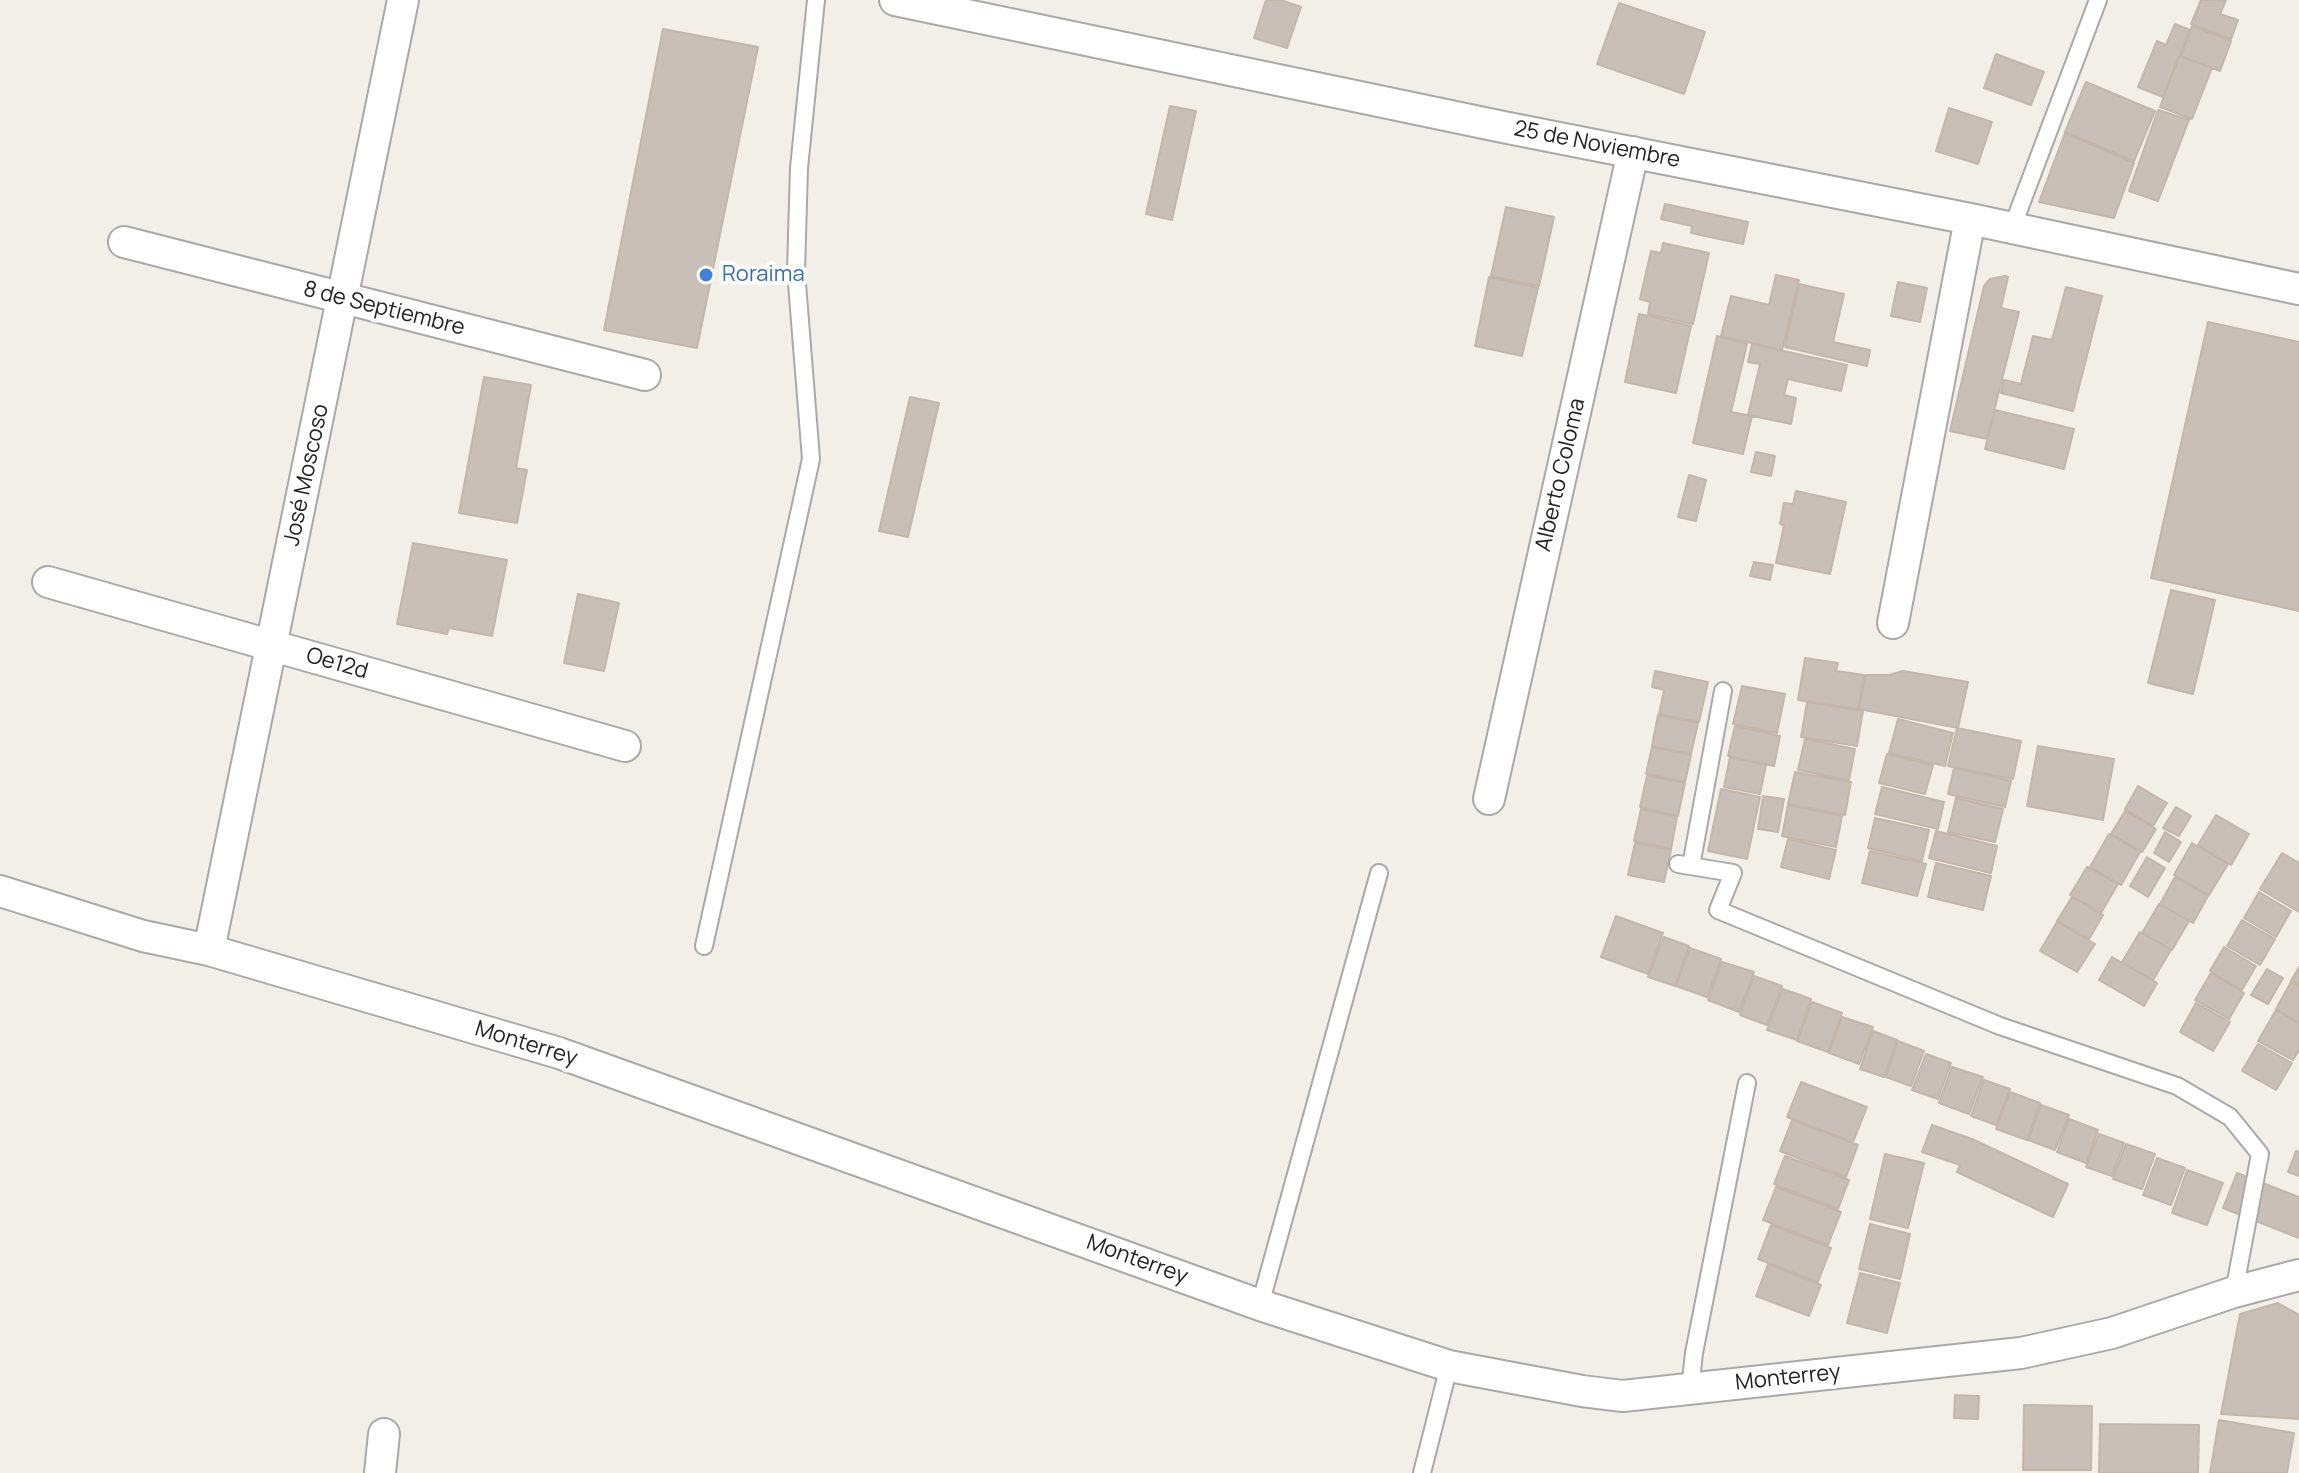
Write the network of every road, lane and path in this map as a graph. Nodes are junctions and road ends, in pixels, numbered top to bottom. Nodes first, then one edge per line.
1 (403, 0) edge
2 (816, 0) edge
3 (895, 0) edge
4 (2098, 0) edge
5 (1633, 152) junction
6 (1970, 219) junction
7 (2012, 228) junction
8 (124, 242) dead end
9 (2299, 289) edge
10 (343, 298) junction
11 (645, 375) dead end
12 (48, 582) dead end
13 (1893, 623) dead end
14 (272, 645) junction
15 (1723, 691) dead end
16 (625, 746) dead end
17 (1489, 799) dead end
18 (1379, 873) dead end
19 (0, 891) edge
20 (704, 946) dead end
21 (209, 950) junction
22 (1747, 1083) dead end
23 (2299, 1275) edge
24 (2234, 1292) junction
25 (1260, 1305) junction
26 (1449, 1366) junction
27 (1690, 1389) junction
28 (384, 1434) dead end
29 (380, 1473) edge
30 (1422, 1473) edge

1 - 10 street, José Moscoso
2 - 20 lane
3 - 5 street, 25 de Noviembre
4 - 7 lane
5 - 6 street, 25 de Noviembre
5 - 17 street, Alberto Coloma
6 - 7 street, 25 de Noviembre
6 - 13 street
7 - 9 street, 25 de Noviembre
8 - 10 street, 8 de Septiembre
10 - 11 street, 8 de Septiembre
10 - 14 street, José Moscoso
12 - 14 street, Oe12d
14 - 16 street, Oe12d
14 - 21 street, José Moscoso
15 - 24 lane
18 - 25 lane
19 - 21 street, Monterrey
21 - 25 street, Monterrey
22 - 27 lane
23 - 24 street, Monterrey
24 - 27 street, Monterrey
25 - 26 street, Monterrey
26 - 27 street, Monterrey
26 - 30 lane
28 - 29 street

